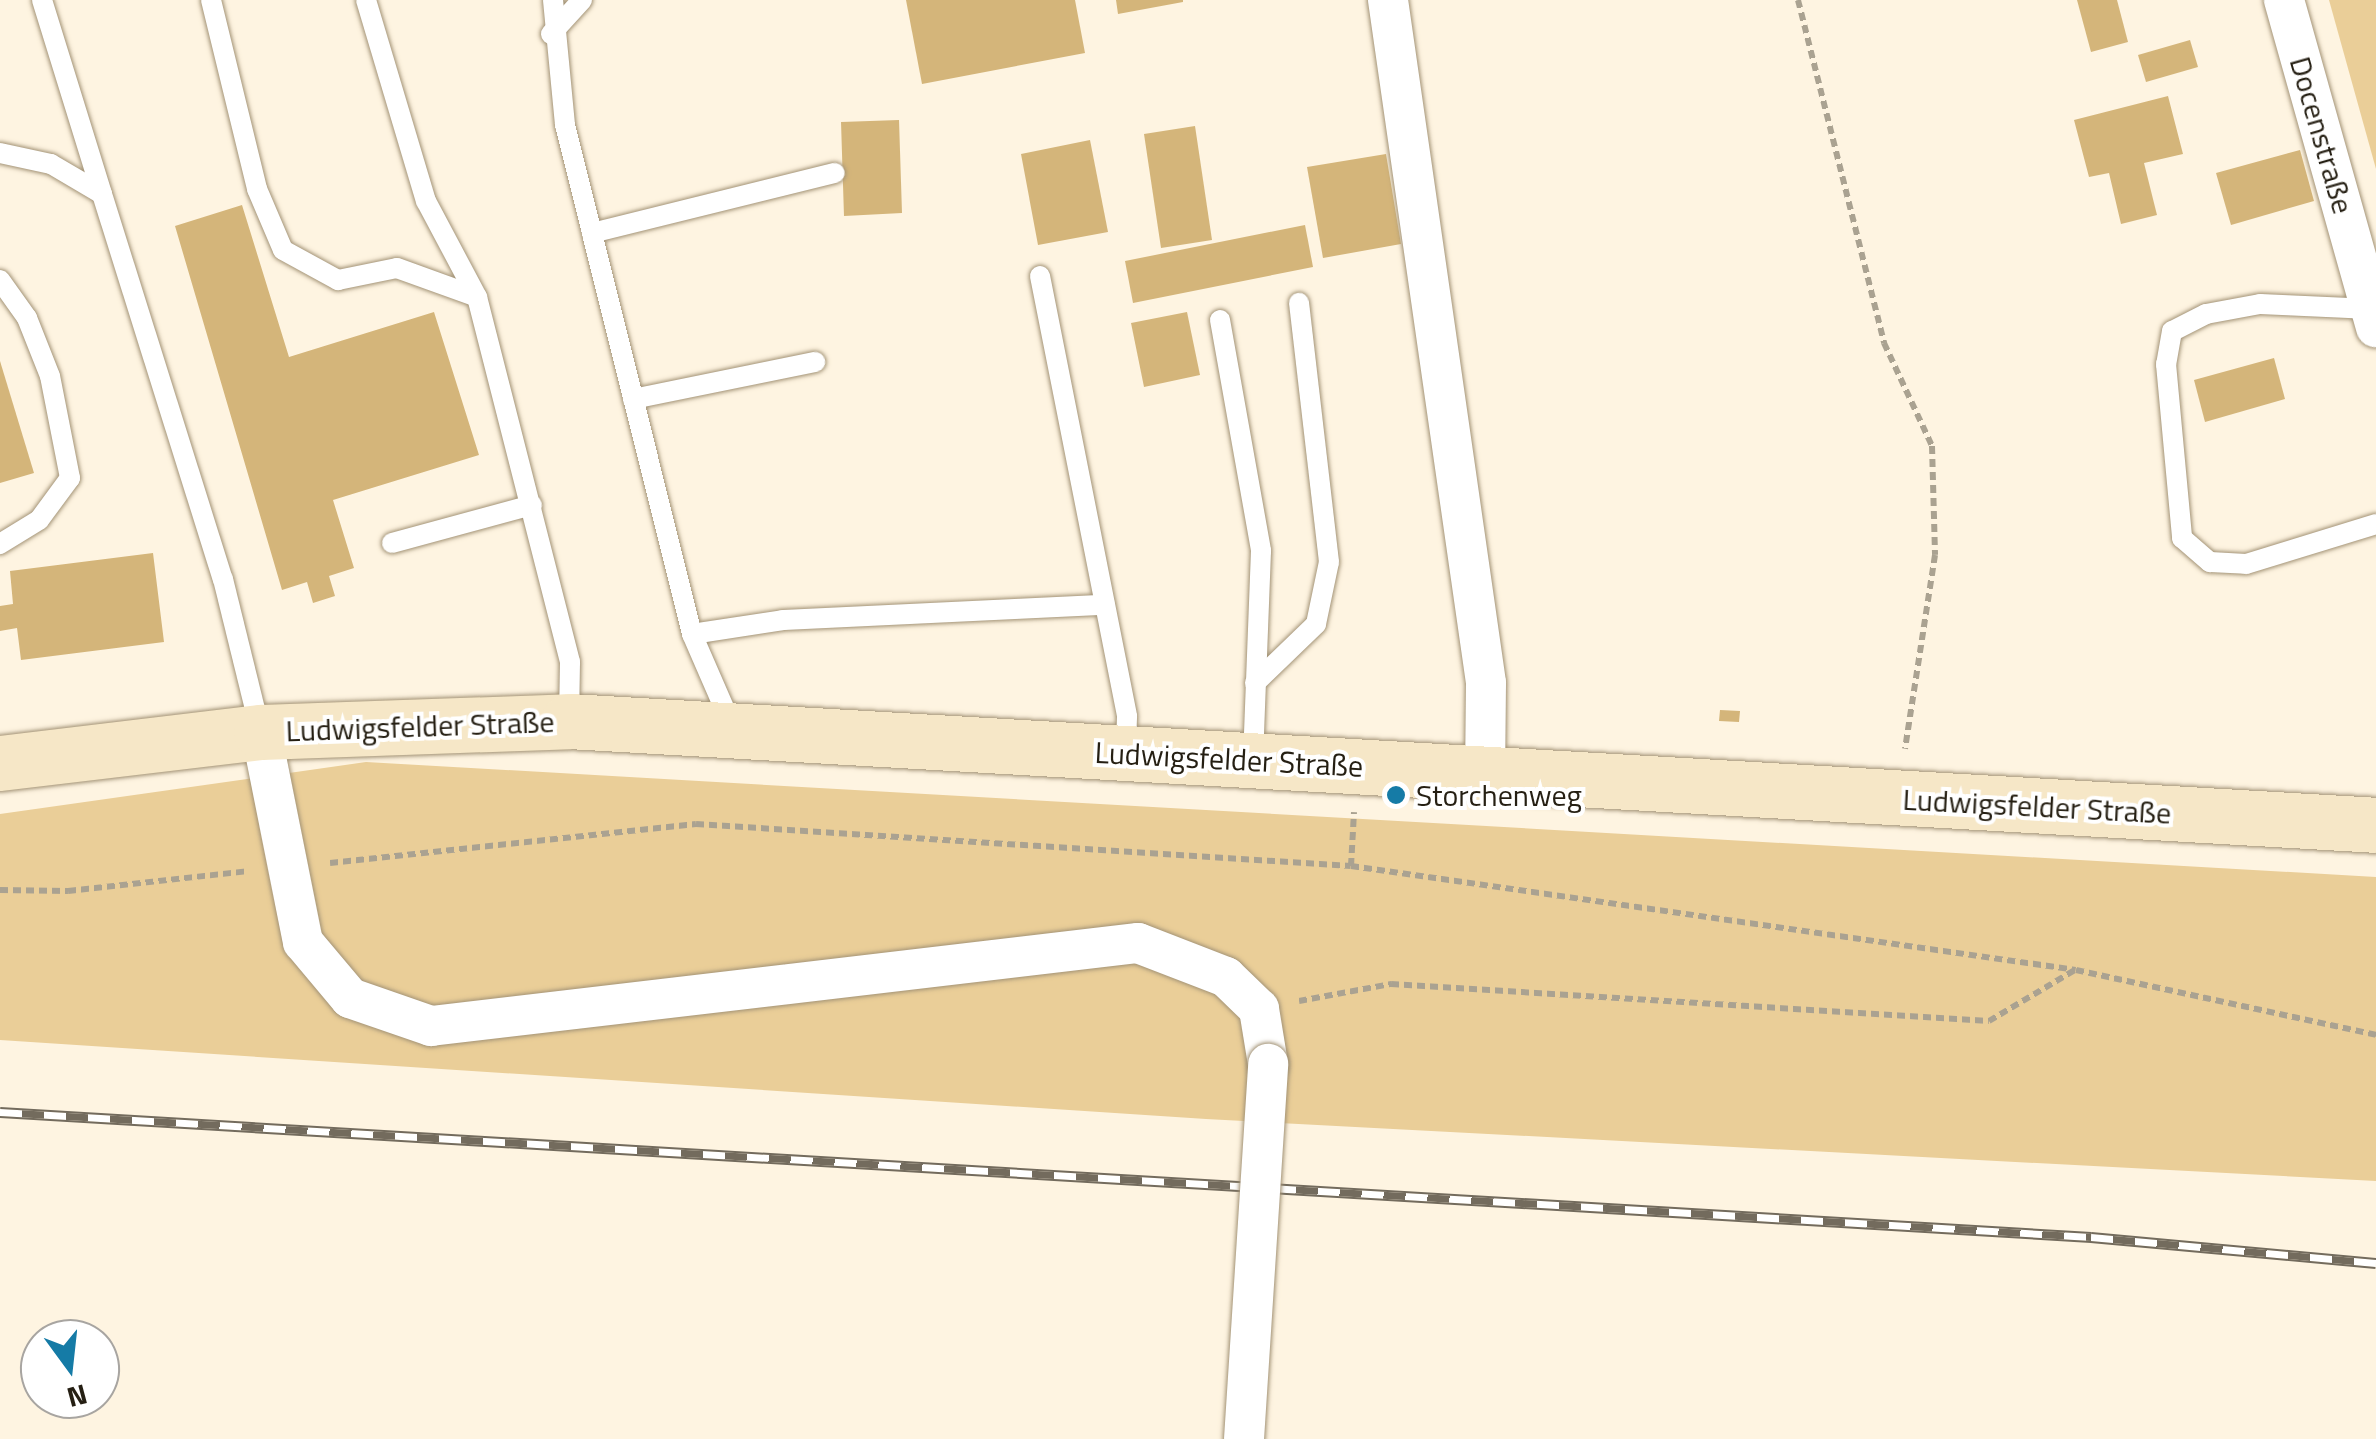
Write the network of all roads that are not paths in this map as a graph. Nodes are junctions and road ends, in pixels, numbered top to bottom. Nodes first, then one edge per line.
1 (42, 0) edge
2 (211, 0) edge
3 (366, 0) edge
4 (552, 0) edge
5 (582, 0) edge
6 (1388, 0) edge
7 (2284, 0) edge
8 (551, 34) junction
9 (0, 154) edge
10 (835, 172) dead end
11 (102, 194) junction
12 (592, 233) junction
13 (1040, 276) dead end
14 (0, 280) edge
15 (477, 297) junction
16 (1298, 303) dead end
17 (2373, 318) edge
18 (1220, 320) dead end
19 (815, 362) dead end
20 (633, 399) junction
21 (532, 505) junction
22 (2376, 524) edge
23 (392, 542) dead end
24 (0, 544) edge
25 (1105, 605) junction
26 (692, 634) junction
27 (1256, 683) junction
28 (569, 721) junction
29 (732, 728) junction
30 (261, 732) junction
31 (1126, 754) junction
32 (1253, 761) junction
33 (0, 763) edge
34 (1485, 774) junction
35 (2376, 826) edge
36 (1244, 1439) edge

1 - 11 lane
2 - 15 lane
3 - 15 lane
4 - 8 lane
5 - 8 lane
6 - 34 street
7 - 17 street, Docenstraße
8 - 12 lane
9 - 11 lane
10 - 12 lane
11 - 30 lane
12 - 20 lane
13 - 25 lane
14 - 24 lane
15 - 21 lane
16 - 27 lane
17 - 22 lane
18 - 27 lane
19 - 20 lane
20 - 26 lane
21 - 23 lane
21 - 28 lane
25 - 26 lane
25 - 31 lane
26 - 29 lane
27 - 32 lane
28 - 29 street, Ludwigsfelder Straße
28 - 30 street, Ludwigsfelder Straße
29 - 31 street, Ludwigsfelder Straße
30 - 33 street, Ludwigsfelder Straße
30 - 36 street, Ludwigsfelder Straße, bridge
31 - 32 street, Ludwigsfelder Straße
32 - 34 street, Ludwigsfelder Straße
34 - 35 street, Ludwigsfelder Straße

